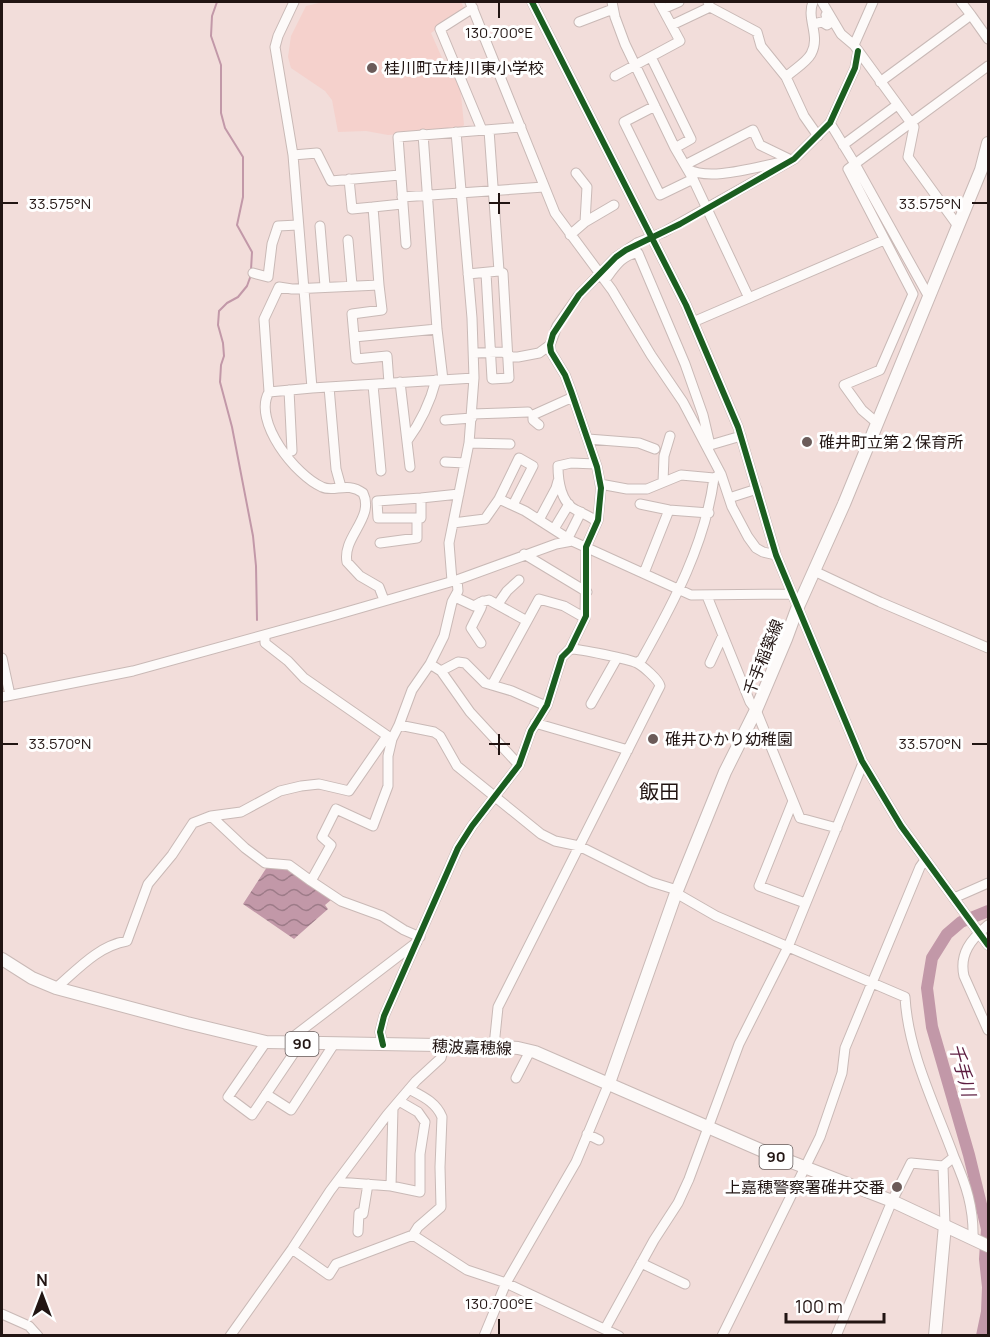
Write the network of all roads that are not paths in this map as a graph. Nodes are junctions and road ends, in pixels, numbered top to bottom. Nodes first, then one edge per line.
1 (294, 2) edge
2 (532, 2) edge
3 (679, 2) edge
4 (813, 2) edge
5 (873, 2) edge
6 (961, 2) edge
7 (709, 4) edge
8 (824, 4) edge
9 (471, 5) edge
10 (612, 5) edge
11 (661, 5) edge
12 (971, 15) junction
13 (579, 22) dead end
14 (813, 24) junction
15 (672, 25) junction
16 (988, 39) edge
17 (856, 48) junction
18 (651, 57) junction
19 (635, 65) junction
20 (988, 66) edge
21 (615, 76) dead end
22 (786, 77) junction
23 (880, 82) junction
24 (897, 105) junction
25 (655, 106) junction
26 (830, 123) junction
27 (911, 124) junction
28 (521, 127) junction
29 (485, 130) junction
30 (456, 132) junction
31 (423, 134) junction
32 (818, 136) junction
33 (988, 143) edge
34 (843, 145) junction
35 (675, 148) junction
36 (293, 154) junction
37 (791, 160) junction
38 (855, 164) junction
39 (686, 166) junction
40 (576, 173) dead end
41 (400, 175) junction
42 (349, 179) junction
43 (693, 179) junction
44 (544, 187) junction
45 (494, 191) junction
46 (462, 193) junction
47 (427, 195) junction
48 (402, 201) junction
49 (614, 205) dead end
50 (373, 207) junction
51 (707, 209) junction
52 (585, 222) junction
53 (298, 225) junction
54 (320, 226) dead end
55 (958, 226) junction
56 (570, 235) junction
57 (348, 240) dead end
58 (884, 240) junction
59 (406, 244) dead end
60 (500, 271) junction
61 (253, 273) dead end
62 (486, 273) junction
63 (468, 274) junction
64 (604, 275) junction
65 (352, 285) junction
66 (380, 285) junction
67 (325, 286) junction
68 (303, 289) junction
69 (749, 297) junction
70 (928, 297) junction
71 (693, 321) junction
72 (437, 329) junction
73 (354, 337) junction
74 (550, 345) junction
75 (474, 353) junction
76 (492, 353) junction
77 (508, 356) junction
78 (474, 378) junction
79 (439, 380) junction
80 (400, 382) junction
81 (389, 383) junction
82 (373, 385) junction
83 (329, 387) junction
84 (312, 388) junction
85 (289, 390) junction
86 (268, 392) junction
87 (573, 397) junction
88 (528, 412) dead end
89 (472, 416) junction
90 (445, 420) dead end
91 (876, 422) junction
92 (539, 425) dead end
93 (670, 436) dead end
94 (741, 436) junction
95 (588, 439) junction
96 (407, 441) junction
97 (469, 443) junction
98 (510, 444) dead end
99 (709, 445) junction
100 (655, 449) dead end
101 (292, 451) dead end
102 (445, 462) dead end
103 (465, 463) junction
104 (596, 464) junction
105 (410, 467) dead end
106 (381, 471) dead end
107 (718, 476) junction
108 (558, 478) junction
109 (663, 482) junction
110 (600, 484) junction
111 (341, 487) junction
112 (757, 489) junction
113 (459, 494) junction
114 (421, 498) junction
115 (729, 498) junction
116 (499, 499) junction
117 (569, 504) junction
118 (640, 504) dead end
119 (513, 505) junction
120 (669, 510) junction
121 (581, 512) junction
122 (709, 513) junction
123 (417, 519) junction
124 (539, 520) junction
125 (597, 522) junction
126 (453, 523) junction
127 (554, 529) junction
128 (570, 539) junction
129 (380, 543) dead end
130 (586, 547) junction
131 (524, 554) junction
132 (776, 555) junction
133 (814, 571) junction
134 (644, 573) junction
135 (454, 580) junction
136 (519, 580) dead end
137 (679, 591) junction
138 (586, 592) junction
139 (791, 594) junction
140 (707, 596) junction
141 (455, 597) junction
142 (384, 600) junction
143 (483, 601) junction
144 (498, 604) junction
145 (797, 609) junction
146 (585, 618) junction
147 (527, 621) junction
148 (265, 635) junction
149 (723, 635) junction
150 (481, 643) dead end
151 (988, 648) edge
152 (570, 649) junction
153 (2, 658) edge
154 (617, 658) junction
155 (637, 663) junction
156 (710, 663) dead end
157 (430, 664) junction
158 (441, 671) junction
159 (492, 684) junction
160 (6, 696) edge
161 (591, 704) dead end
162 (546, 706) junction
163 (756, 710) junction
164 (535, 723) junction
165 (399, 725) junction
166 (389, 738) junction
167 (628, 750) junction
168 (863, 763) junction
169 (519, 765) junction
170 (493, 797) junction
171 (793, 801) junction
172 (211, 816) junction
173 (837, 828) junction
174 (579, 846) junction
175 (925, 860) junction
176 (311, 880) junction
177 (988, 884) edge
178 (676, 891) junction
179 (955, 899) junction
180 (805, 903) junction
181 (988, 926) edge
182 (979, 933) junction
183 (419, 939) junction
184 (988, 945) edge
185 (788, 947) junction
186 (2, 959) edge
187 (872, 983) junction
188 (56, 988) junction
189 (988, 1030) edge
190 (266, 1042) junction
191 (284, 1044) junction
192 (300, 1044) junction
193 (334, 1044) junction
194 (383, 1045) junction
195 (444, 1046) junction
196 (494, 1046) junction
197 (530, 1051) junction
198 (516, 1078) dead end
199 (609, 1083) junction
200 (409, 1089) junction
201 (266, 1094) junction
202 (396, 1105) junction
203 (707, 1127) junction
204 (587, 1134) junction
205 (599, 1140) dead end
206 (954, 1156) junction
207 (943, 1166) junction
208 (804, 1168) junction
209 (337, 1182) junction
210 (368, 1184) junction
211 (392, 1186) junction
212 (892, 1202) junction
213 (945, 1225) junction
214 (358, 1232) dead end
215 (412, 1235) junction
216 (974, 1239) junction
217 (988, 1246) edge
218 (292, 1249) junction
219 (641, 1263) junction
220 (506, 1283) junction
221 (685, 1284) dead end
222 (2, 1314) edge
223 (605, 1329) junction
224 (38, 1335) edge
225 (230, 1335) edge
226 (484, 1335) edge
227 (619, 1335) edge
228 (722, 1335) edge
229 (836, 1335) edge
230 (935, 1335) edge

1 - 36 street
2 - 71 street
3 - 11 street
4 - 14 street
5 - 17 street
6 - 12 street
7 - 15 street
7 - 22 street
8 - 14 street
8 - 17 street
9 - 28 street
9 - 29 street
10 - 13 street
10 - 19 street
11 - 15 street
12 - 16 street
12 - 23 street
14 - 22 street
15 - 18 street
17 - 23 street
17 - 26 street
18 - 19 street
18 - 35 street
19 - 21 street
19 - 25 street
20 - 27 street
22 - 32 street
23 - 24 street
24 - 27 street
24 - 34 street
25 - 35 street
25 - 43 street
26 - 32 street
26 - 34 street
27 - 38 street
27 - 55 street
28 - 29 street
28 - 44 street
29 - 30 street
29 - 45 street
30 - 31 street
30 - 46 street
31 - 41 street
31 - 47 street
32 - 37 street
33 - 55 main road, 千手稲築線
34 - 38 street
35 - 39 street
36 - 42 street
36 - 53 street
37 - 39 street
37 - 39 street
37 - 51 street
38 - 58 street
38 - 70 street
39 - 43 street
40 - 52 street
41 - 42 street
41 - 48 street
42 - 50 street
43 - 51 street
44 - 45 street
44 - 56 street
45 - 46 street
45 - 60 street
46 - 47 street
46 - 63 street
47 - 48 street
47 - 72 street
48 - 50 street
48 - 59 street
49 - 52 street
50 - 66 street
51 - 64 street, bridge
51 - 69 street
52 - 56 street
53 - 61 street
53 - 68 street
54 - 67 street
55 - 70 main road, 千手稲築線
56 - 64 street
57 - 65 street
58 - 69 street
58 - 91 street
60 - 62 street
60 - 77 street
62 - 63 street
62 - 76 street
63 - 75 street
64 - 74 street
64 - 99 street
64 - 99 street
65 - 66 street
65 - 67 street
66 - 73 street
67 - 68 street
68 - 84 street
68 - 86 street
69 - 71 street
70 - 91 main road, 千手稲築線
71 - 94 street
72 - 73 street
72 - 79 street
73 - 81 street
74 - 77 street
74 - 87 street
75 - 76 street
75 - 78 street
76 - 77 street
76 - 77 street
78 - 79 street
78 - 89 street
79 - 80 street
79 - 96 street
80 - 81 street
80 - 96 street
81 - 82 street
82 - 83 street
82 - 106 street
83 - 84 street
83 - 111 street
84 - 85 street
85 - 86 street
85 - 101 street
86 - 111 street
87 - 92 street
87 - 95 street
88 - 89 street
89 - 90 street
89 - 97 street
91 - 133 main road, 千手稲築線
93 - 109 street
94 - 99 street
94 - 112 street
95 - 100 street
95 - 104 street
96 - 105 street
97 - 98 street
97 - 103 street
99 - 107 street
102 - 103 street
103 - 113 street
104 - 108 street
104 - 110 street
107 - 109 street
107 - 115 street
107 - 122 street
108 - 117 street
108 - 124 street
109 - 110 street
110 - 125 street
111 - 142 street
112 - 115 street
112 - 132 street
113 - 114 street
113 - 126 street
114 - 123 street
114 - 123 street
115 - 132 street
116 - 119 street
116 - 119 street
116 - 126 street
117 - 121 street
117 - 127 street
118 - 120 street
119 - 124 street
120 - 122 street
120 - 134 street
121 - 125 street
121 - 128 street
122 - 137 street
123 - 129 street
124 - 127 street
125 - 130 street
126 - 135 street
127 - 128 street
128 - 130 street
128 - 131 street
130 - 134 street
130 - 138 street
131 - 135 street
131 - 138 street
132 - 139 street
133 - 145 main road, 千手稲築線
133 - 151 street
134 - 137 street
135 - 141 street
135 - 142 street
136 - 144 street
137 - 140 street
137 - 155 street
138 - 146 street
139 - 140 street
139 - 145 street
140 - 149 street
141 - 143 street
141 - 157 street
142 - 148 street
143 - 144 street
143 - 150 street
144 - 147 street
145 - 163 main road, 千手稲築線
145 - 168 street
146 - 147 street
146 - 152 street
147 - 159 street
148 - 160 street
148 - 166 street
149 - 156 street
149 - 163 street
152 - 154 street
152 - 162 street
153 - 160 street
154 - 155 street
154 - 161 street
155 - 167 street
157 - 158 street
157 - 165 street
158 - 159 street
158 - 169 street
159 - 162 street
162 - 164 street
163 - 171 street
163 - 178 main road, 千手稲築線
164 - 167 street
164 - 169 street
165 - 166 street
165 - 170 street
166 - 172 street
166 - 176 street
167 - 174 street
168 - 173 street
168 - 175 street
169 - 170 street
170 - 174 street
170 - 183 street
171 - 173 street
171 - 180 street
172 - 176 street
172 - 188 street
173 - 180 street
174 - 178 street
174 - 196 street
175 - 179 street
175 - 187 street
176 - 183 street
177 - 179 street
178 - 185 street
178 - 199 main road, 千手稲築線
179 - 182 street
180 - 185 street
181 - 182 street
182 - 184 street
182 - 189 street
183 - 191 street
183 - 194 street
185 - 187 street
185 - 203 street
186 - 188 main road, 穂波嘉穂線 / 90
187 - 206 street
187 - 208 street
188 - 190 main road, 穂波嘉穂線 / 90
190 - 191 main road, 穂波嘉穂線 / 90
190 - 201 street
191 - 192 main road, 穂波嘉穂線 / 90
192 - 193 main road, 穂波嘉穂線 / 90
192 - 201 street
193 - 194 main road, 穂波嘉穂線 / 90
193 - 201 street
194 - 195 main road, 穂波嘉穂線 / 90
195 - 196 main road, 穂波嘉穂線 / 90
195 - 200 street
196 - 197 main road, 穂波嘉穂線 / 90
197 - 198 street
197 - 199 main road, 穂波嘉穂線 / 90
199 - 203 main road, 穂波嘉穂線 / 90
199 - 204 street
200 - 202 street
200 - 215 street
202 - 209 street
202 - 211 street
202 - 211 street
203 - 208 main road, 穂波嘉穂線 / 90
203 - 219 street
204 - 205 street
204 - 220 street
206 - 207 street
206 - 216 street
207 - 212 street
207 - 213 street
208 - 212 main road, 穂波嘉穂線 / 90
208 - 228 street
209 - 210 street
209 - 218 street
210 - 211 street
210 - 214 street
212 - 213 main road, 穂波嘉穂線 / 90
212 - 229 street
213 - 216 main road, 穂波嘉穂線 / 90
213 - 230 main road
215 - 218 street
215 - 220 street
216 - 217 main road, 穂波嘉穂線 / 90
218 - 225 street
219 - 221 street
219 - 223 street
220 - 223 street
220 - 226 street
222 - 224 street
223 - 227 street

